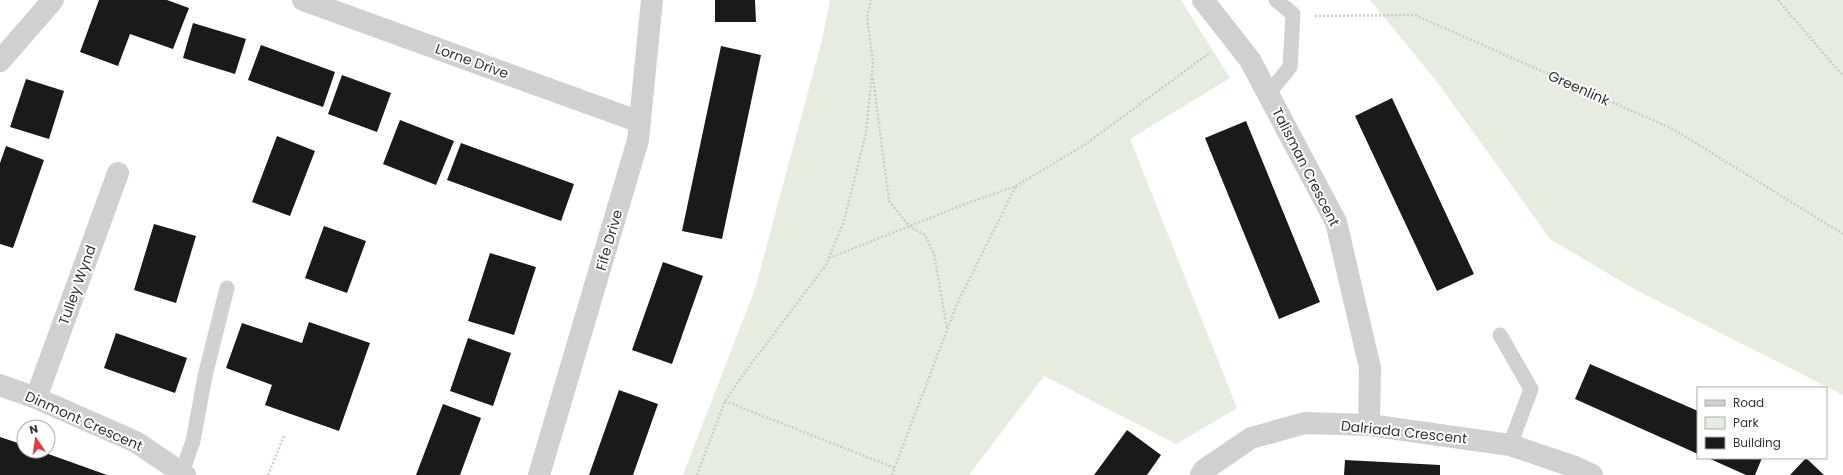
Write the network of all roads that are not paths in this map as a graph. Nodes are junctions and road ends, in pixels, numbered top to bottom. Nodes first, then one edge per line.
1 (53, 0) edge
2 (303, 0) edge
3 (652, 0) edge
4 (1203, 0) edge
5 (1276, 0) edge
6 (0, 61) edge
7 (1268, 94) junction
8 (640, 122) junction
9 (118, 173) dead end
10 (227, 288) dead end
11 (1500, 335) dead end
12 (0, 385) edge
13 (36, 398) junction
14 (1370, 425) junction
15 (1510, 445) junction
16 (184, 474) edge
17 (539, 475) edge
18 (1201, 475) edge
19 (1592, 475) edge

1 - 6 street
2 - 8 street, Lorne Drive
3 - 8 street, Fife Drive
4 - 7 street, Talisman Crescent
5 - 7 lane
7 - 14 street, Talisman Crescent
8 - 17 street, Fife Drive
9 - 13 street, Tulley Wynd
10 - 16 lane
11 - 15 lane
12 - 13 street, Dinmont Crescent
13 - 16 street, Dinmont Crescent
14 - 15 street, Dalriada Crescent
14 - 18 street, Dalriada Crescent
15 - 19 street, Dalriada Crescent

